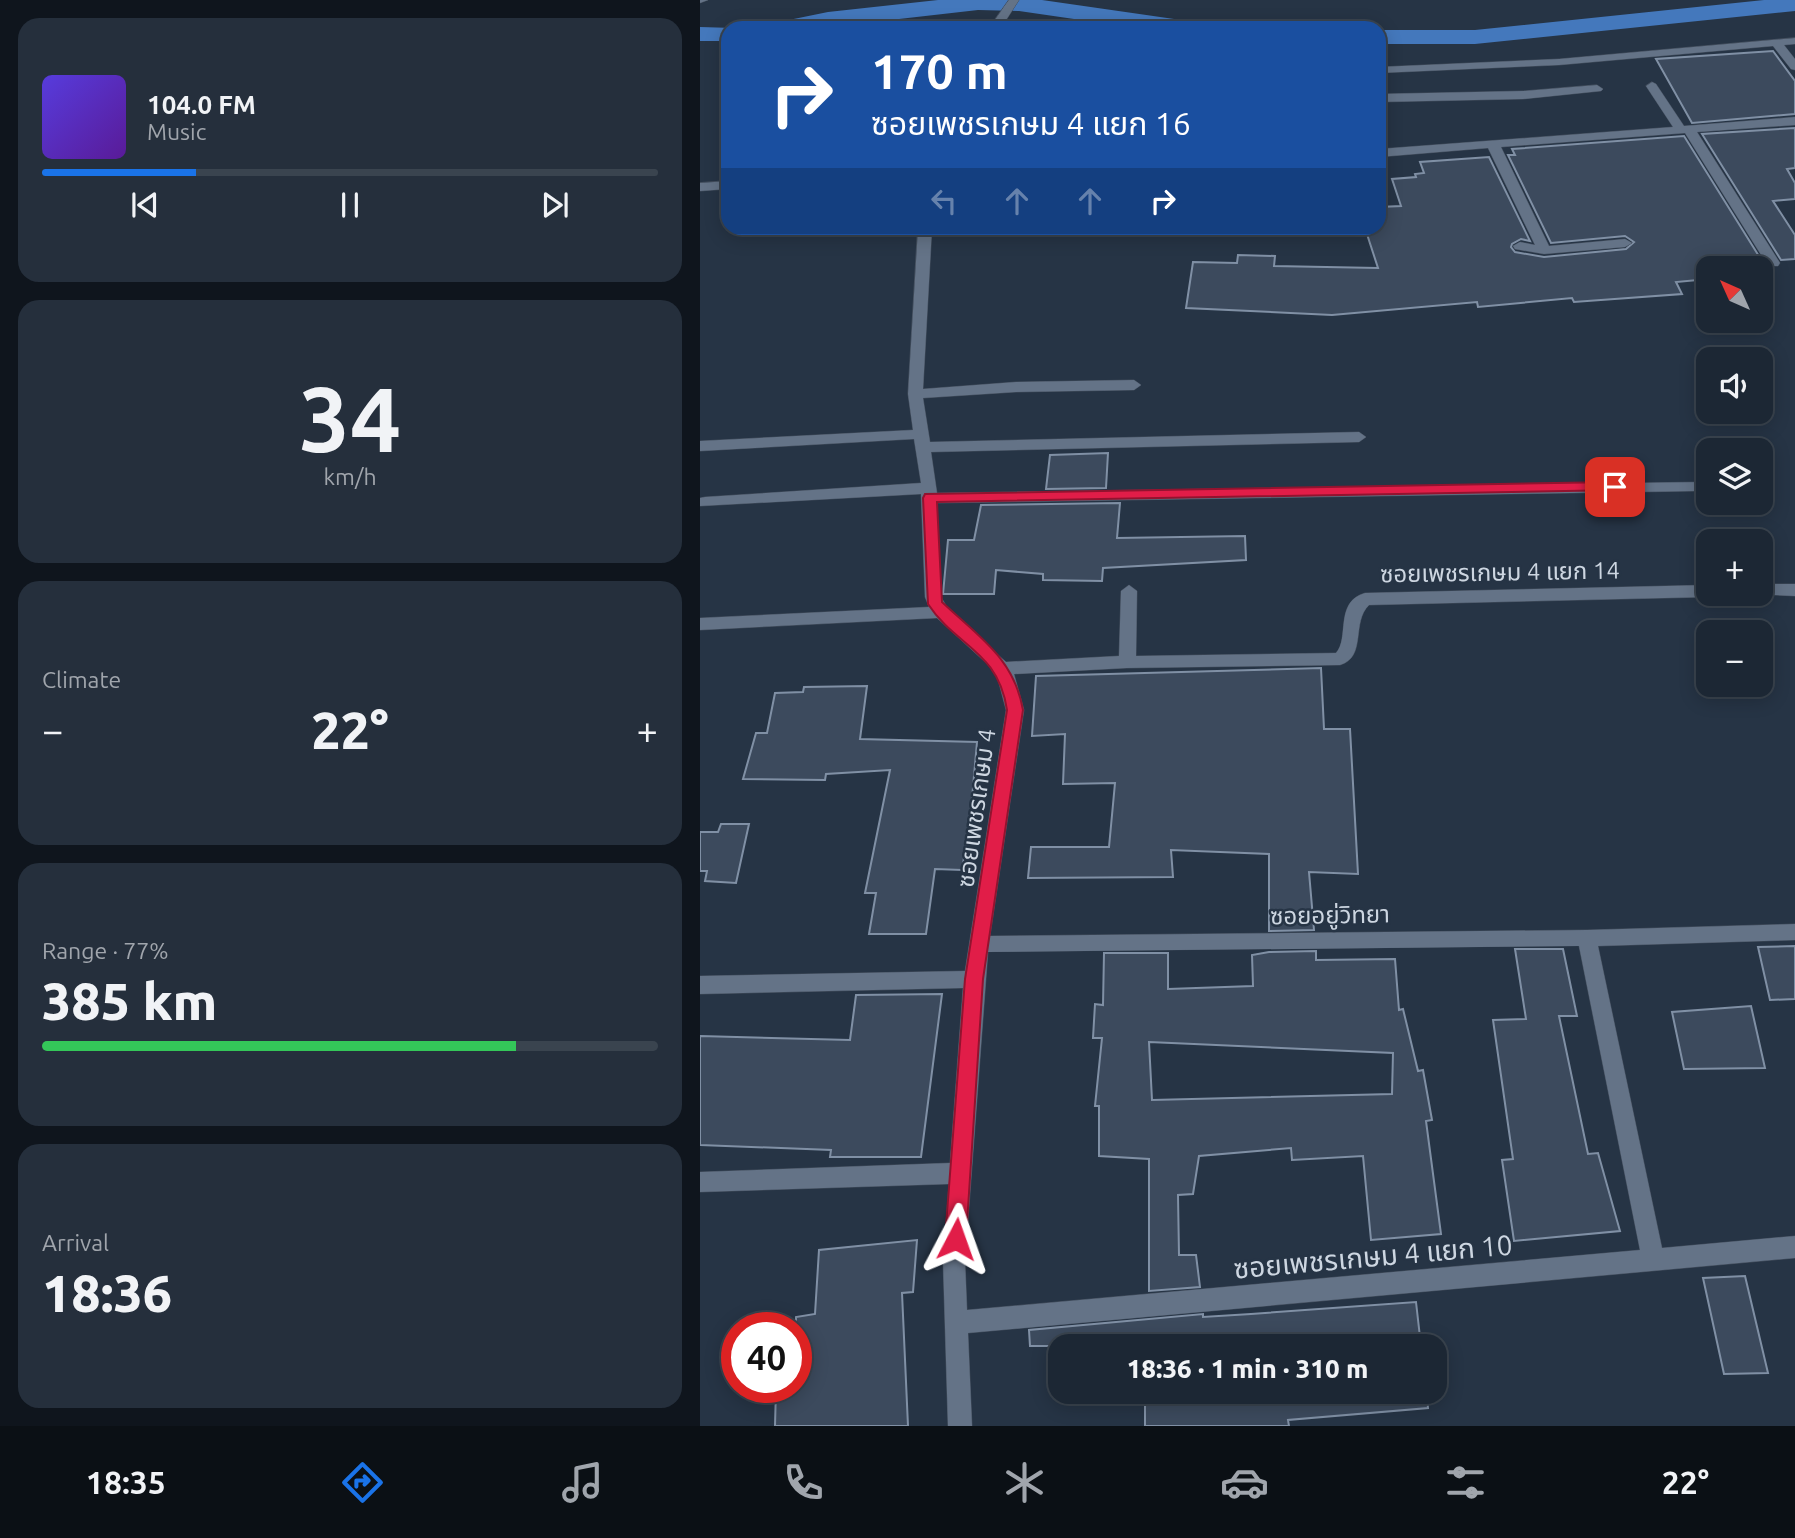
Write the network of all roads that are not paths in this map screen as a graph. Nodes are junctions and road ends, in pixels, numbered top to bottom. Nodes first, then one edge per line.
1 (1013, 0) edge
2 (999, 21) edge
3 (1795, 41) edge
4 (1776, 43) junction
5 (1795, 67) edge
6 (1386, 70) edge
7 (1653, 86) dead end
8 (1597, 89) dead end
9 (1386, 98) edge
10 (1795, 121) edge
11 (1685, 130) junction
12 (1494, 145) junction
13 (1386, 153) edge
14 (721, 186) edge
15 (700, 187) edge
16 (925, 235) edge
17 (1625, 243) dead end
18 (1520, 246) dead end
19 (1544, 250) junction
20 (1769, 256) edge
21 (1134, 386) dead end
22 (915, 394) junction
23 (1359, 437) dead end
24 (920, 440) junction
25 (700, 446) edge
26 (1696, 486) edge
27 (929, 493) junction
28 (705, 502) dead end
29 (1773, 590) edge
30 (1795, 590) edge
31 (1129, 591) dead end
32 (1696, 592) edge
33 (942, 612) junction
34 (700, 624) edge
35 (1127, 662) junction
36 (1002, 668) junction
37 (1795, 932) edge
38 (1587, 938) junction
39 (981, 944) junction
40 (974, 979) junction
41 (700, 985) edge
42 (960, 1173) junction
43 (700, 1182) edge
44 (1795, 1247) edge
45 (1653, 1261) junction
46 (956, 1323) junction
47 (960, 1426) edge

1 - 2 street
3 - 4 street
4 - 5 street
4 - 6 street
7 - 11 street
8 - 9 street
10 - 11 street
11 - 12 street
11 - 20 street
12 - 13 street
12 - 19 street
14 - 15 street
16 - 22 street
17 - 19 street
18 - 19 street
21 - 22 street
22 - 24 street
23 - 24 street
24 - 25 street
24 - 27 street
26 - 27 street
27 - 28 street
27 - 33 street
29 - 30 street
31 - 35 street
32 - 35 street, ซอยเพชรเกษม 4 แยก 14
33 - 34 street
33 - 36 street, ซอยเพชรเกษม 4
35 - 36 street, ซอยเพชรเกษม 4 แยก 14
36 - 39 street, ซอยเพชรเกษม 4
37 - 38 street, ซอยอยู่วิทยา
38 - 39 street, ซอยอยู่วิทยา
38 - 45 street
39 - 40 street, ซอยเพชรเกษม 4
40 - 41 street
40 - 42 street, ซอยเพชรเกษม 4
42 - 43 street
42 - 46 street, ซอยเพชรเกษม 4
44 - 45 street, ซอยเพชรเกษม 4 แยก 10
45 - 46 street, ซอยเพชรเกษม 4 แยก 10
46 - 47 street, ซอยเพชรเกษม 4

